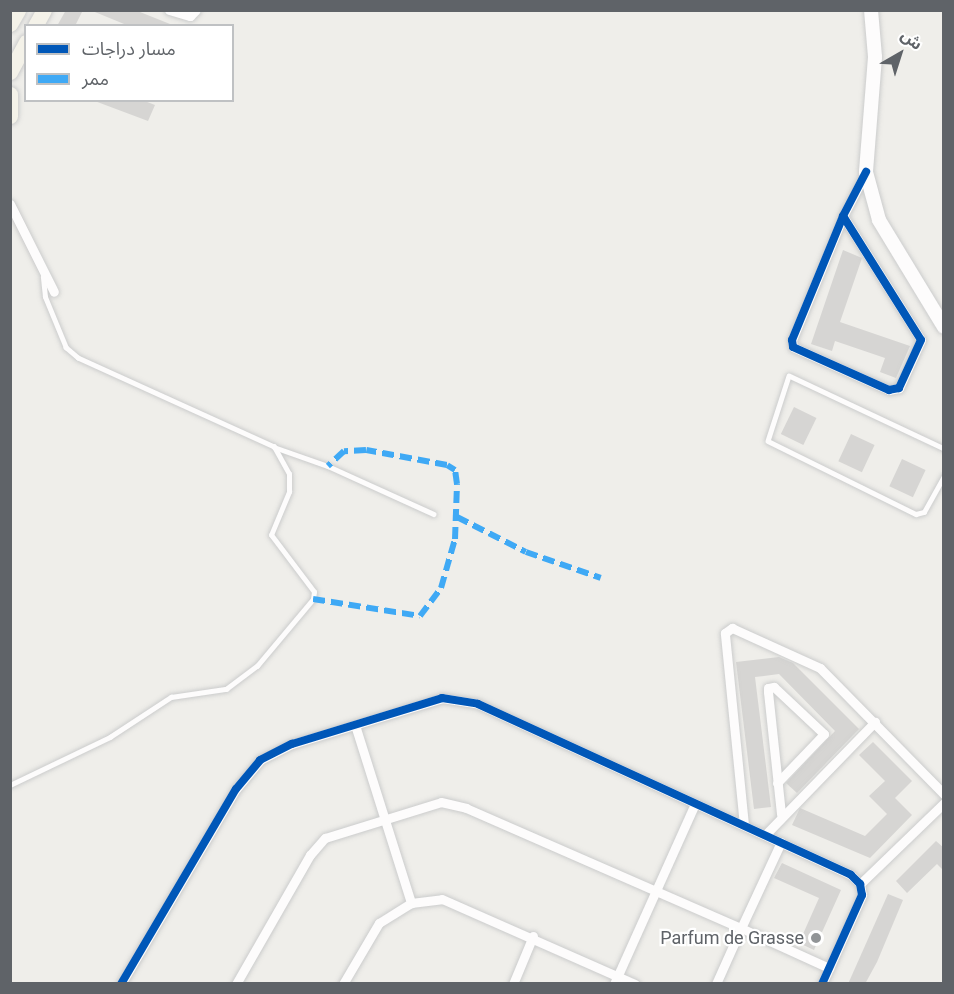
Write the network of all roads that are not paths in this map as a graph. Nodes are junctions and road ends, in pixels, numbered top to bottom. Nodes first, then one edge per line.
1 (18, 10) edge
2 (44, 10) edge
3 (169, 10) edge
4 (196, 10) edge
5 (871, 10) edge
6 (10, 24) edge
7 (36, 24) edge
8 (24, 46) edge
9 (10, 72) edge
10 (10, 94) edge
11 (10, 116) edge
12 (866, 172) junction
13 (10, 204) edge
14 (843, 216) junction
15 (42, 269) junction
16 (54, 292) dead end
17 (944, 327) edge
18 (274, 447) junction
19 (944, 449) edge
20 (944, 476) edge
21 (435, 514) dead end
22 (875, 722) junction
23 (355, 725) junction
24 (777, 783) junction
25 (10, 784) edge
26 (944, 794) edge
27 (944, 803) edge
28 (696, 804) junction
29 (781, 814) junction
30 (382, 818) junction
31 (744, 825) junction
32 (765, 835) junction
33 (782, 842) junction
34 (860, 884) junction
35 (657, 891) junction
36 (411, 903) junction
37 (741, 928) junction
38 (533, 936) junction
39 (829, 968) junction
40 (616, 980) edge
41 (121, 984) edge
42 (236, 984) edge
43 (343, 984) edge
44 (513, 984) edge
45 (635, 984) edge
46 (716, 984) edge
47 (822, 984) edge

1 - 6 main road
2 - 7 main road
3 - 4 street
5 - 12 main road
8 - 9 main road
10 - 11 main road
12 - 14 street
12 - 17 main road
13 - 15 street
14 - 14 street
15 - 16 street
15 - 18 lane
18 - 21 lane
18 - 25 lane
19 - 20 lane
22 - 26 street
22 - 29 street
22 - 31 street
23 - 28 street
23 - 30 street
23 - 41 street
24 - 24 street
24 - 29 street
27 - 34 street
28 - 31 street
28 - 35 street
29 - 32 street
30 - 35 street
30 - 36 street
30 - 42 street
31 - 32 street
32 - 33 street
33 - 34 street
33 - 37 street
34 - 39 street
35 - 37 street
35 - 40 street
36 - 38 street
36 - 43 street
37 - 39 street
37 - 46 street
38 - 40 street
38 - 44 street
39 - 47 street
40 - 45 street

